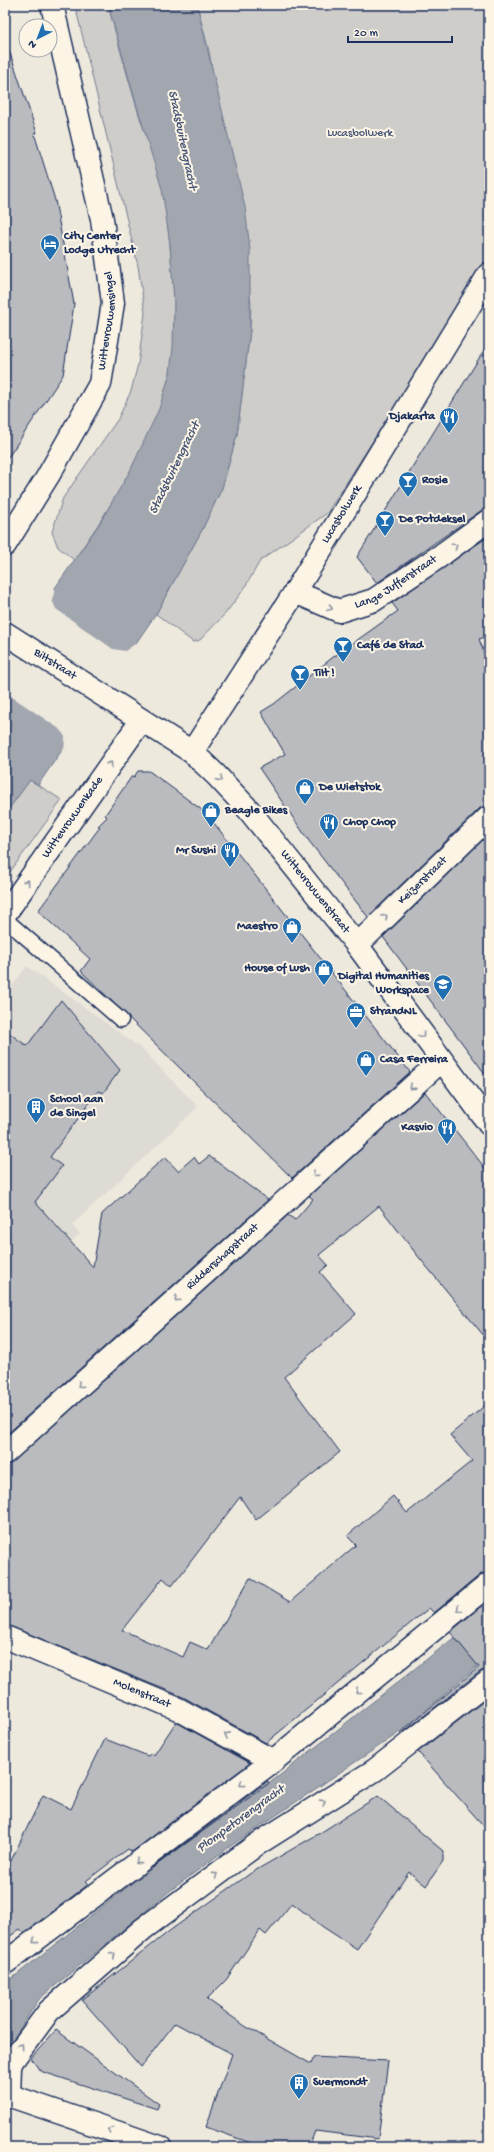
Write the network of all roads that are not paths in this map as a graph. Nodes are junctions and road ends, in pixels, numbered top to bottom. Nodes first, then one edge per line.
1 (52, 5) edge
2 (489, 274) edge
3 (489, 520) edge
4 (5, 545) edge
5 (295, 592) junction
6 (10, 637) edge
7 (103, 697) joint
8 (141, 721) junction
9 (192, 752) junction
10 (489, 817) edge
11 (5, 914) edge
12 (5, 919) edge
13 (357, 944) junction
14 (122, 1020) dead end
15 (441, 1061) junction
16 (489, 1124) edge
17 (5, 1453) edge
18 (489, 1584) edge
19 (5, 1637) edge
20 (489, 1681) edge
21 (273, 1761) junction
22 (5, 1963) edge
23 (7, 2095) edge
24 (160, 2147) edge

1 - 4 street, Wittevrouwensingel
2 - 5 street, Lucasbolwerk
5 -> 3 street, Lange Jufferstraat
5 - 9 street, Lucasbolwerk
6 - 7 street, Biltstraat
7 - 8 street, Wittevrouwenstraat
8 - 9 street, Wittevrouwenstraat
11 -> 8 street, Wittevrouwenkade
9 -> 13 street, Wittevrouwenstraat
13 -> 10 street, Keizerstraat
12 - 14 lane
13 -> 15 street, Wittevrouwenstraat
15 - 16 street, Wittevrouwenstraat
15 -> 17 street, Ridderschapstraat
18 -> 21 street
21 -> 19 street, Molenstraat
23 -> 20 street
21 -> 22 street
24 -> 23 street

